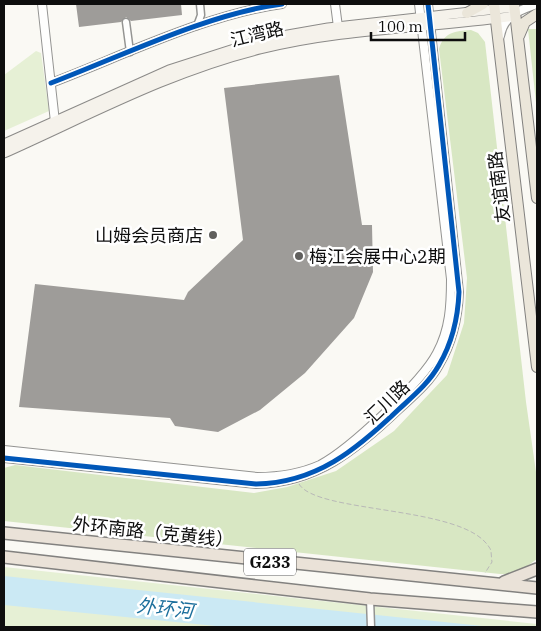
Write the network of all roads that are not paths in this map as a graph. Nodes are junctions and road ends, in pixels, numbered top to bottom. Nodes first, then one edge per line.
1 (42, 4) edge
2 (200, 4) edge
3 (281, 4) edge
4 (335, 4) edge
5 (419, 4) edge
6 (428, 4) edge
7 (484, 4) edge
8 (536, 4) edge
9 (497, 9) edge
10 (513, 11) edge
11 (537, 14) edge
12 (467, 17) junction
13 (431, 21) junction
14 (126, 22) dead end
15 (421, 22) junction
16 (197, 26) junction
17 (338, 27) junction
18 (519, 42) junction
19 (498, 46) junction
20 (130, 52) junction
21 (51, 83) junction
22 (54, 122) junction
23 (4, 144) edge
24 (4, 153) edge
25 (537, 198) edge
26 (537, 367) edge
27 (4, 450) edge
28 (4, 458) edge
29 (4, 533) edge
30 (4, 557) edge
31 (537, 569) edge
32 (494, 585) junction
33 (537, 588) edge
34 (371, 604) junction
35 (537, 612) edge
36 (371, 627) edge

1 - 21 street
2 - 16 street
3 - 16 street
4 - 17 street
5 - 15 street, 汇川路
6 - 13 street, 汇川路
7 - 12 main road
8 - 10 street
9 - 10 main road, 江湾路
9 - 12 main road, 江湾路
9 - 19 main road, 友谊南路
10 - 11 street, 江湾路
10 - 18 main road, 友谊南路
10 - 19 street
11 - 18 main road
12 - 13 main road, 江湾路
13 - 15 main road, 江湾路
13 - 28 street, 汇川路
14 - 20 street
15 - 17 main road, 江湾路
15 - 24 main road, 江湾路
15 - 27 street, 汇川路
16 - 20 street
17 - 22 main road, 江湾路
18 - 25 main road, 友谊南路
19 - 26 main road, 友谊南路
20 - 21 street
21 - 22 street
22 - 23 main road, 江湾路
29 - 32 highway, 外环南路（克黄线） / G233
30 - 34 highway, G233
31 - 32 highway
32 - 33 highway, 外环南路（克黄线） / G233
34 - 35 highway, G233
34 - 36 street

